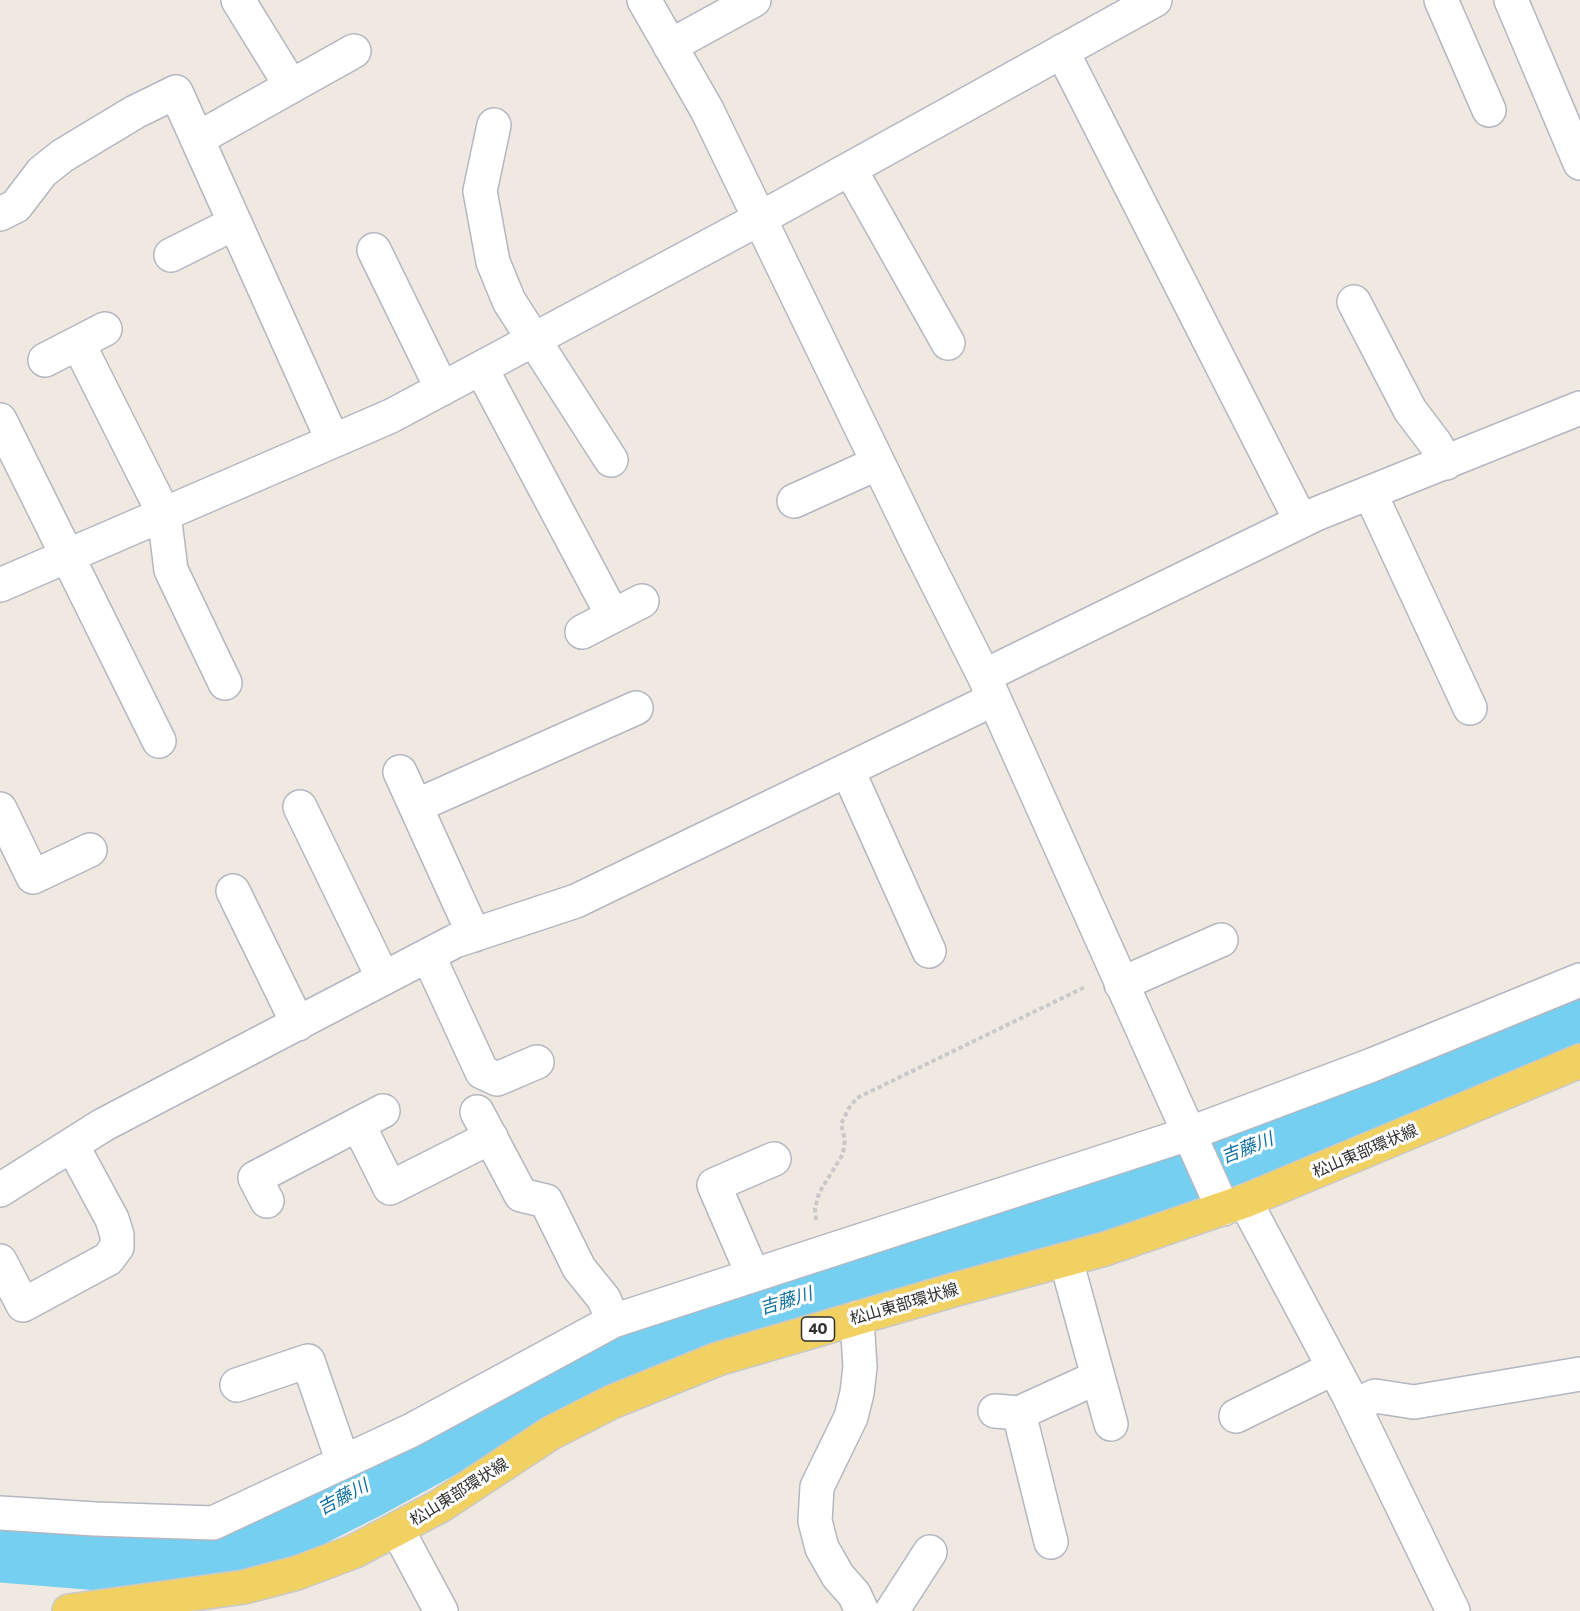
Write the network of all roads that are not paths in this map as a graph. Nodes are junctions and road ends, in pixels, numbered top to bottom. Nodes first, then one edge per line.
1 (238, 0) edge
2 (644, 0) edge
3 (754, 0) edge
4 (1155, 0) edge
5 (1441, 0) edge
6 (1511, 0) edge
7 (670, 46) junction
8 (354, 51) dead end
9 (1062, 51) junction
10 (291, 86) junction
11 (1489, 110) dead end
12 (494, 125) dead end
13 (197, 139) junction
14 (1580, 163) edge
15 (850, 169) junction
16 (0, 214) edge
17 (759, 219) junction
18 (235, 223) junction
19 (374, 250) dead end
20 (171, 255) dead end
21 (1354, 302) dead end
22 (534, 340) junction
23 (948, 342) dead end
24 (45, 360) dead end
25 (481, 368) junction
26 (442, 389) junction
27 (1580, 408) edge
28 (0, 420) edge
29 (333, 441) junction
30 (611, 460) dead end
31 (878, 463) junction
32 (1446, 463) junction
33 (1370, 493) junction
34 (794, 501) dead end
35 (164, 514) junction
36 (1301, 521) junction
37 (67, 556) junction
38 (0, 585) edge
39 (642, 601) dead end
40 (613, 616) junction
41 (582, 632) dead end
42 (225, 683) dead end
43 (989, 688) junction
44 (636, 708) dead end
45 (1470, 708) dead end
46 (159, 741) dead end
47 (848, 771) junction
48 (400, 772) dead end
49 (416, 806) junction
50 (300, 807) dead end
51 (0, 808) edge
52 (90, 850) dead end
53 (233, 891) dead end
54 (474, 935) junction
55 (1221, 940) dead end
56 (929, 951) dead end
57 (428, 955) junction
58 (383, 978) junction
59 (1118, 978) junction
60 (1580, 980) edge
61 (298, 1024) junction
62 (1580, 1061) edge
63 (537, 1062) dead end
64 (1191, 1141) junction
65 (72, 1145) junction
66 (774, 1159) dead end
67 (0, 1190) edge
68 (267, 1201) dead end
69 (1228, 1201) junction
70 (1066, 1260) junction
71 (0, 1261) edge
72 (753, 1275) junction
73 (857, 1318) junction
74 (613, 1321) junction
75 (1334, 1368) junction
76 (1098, 1377) junction
77 (1577, 1381) edge
78 (237, 1385) dead end
79 (1354, 1406) junction
80 (1236, 1416) dead end
81 (1112, 1424) dead end
82 (343, 1462) junction
83 (0, 1513) edge
84 (397, 1529) junction
85 (1051, 1542) dead end
86 (930, 1552) dead end
87 (193, 1603) edge
88 (69, 1611) edge
89 (441, 1611) edge
90 (862, 1611) edge
91 (892, 1611) edge
92 (1453, 1611) edge

1 - 10 street
2 - 7 street
3 - 7 street
4 - 9 street
5 - 11 street
6 - 14 street
7 - 17 street
8 - 10 street
9 - 15 street
9 - 36 street
10 - 13 street
12 - 22 street
13 - 16 street
13 - 18 street
15 - 17 street
15 - 23 street
17 - 22 street
17 - 31 street
18 - 20 street
18 - 29 street
19 - 26 street
21 - 32 street
22 - 25 street
22 - 30 street
24 - 35 street
25 - 26 street
25 - 40 street
26 - 29 street
27 - 32 street
28 - 37 street
29 - 35 street
31 - 34 street
31 - 43 street
32 - 33 street
33 - 36 street
33 - 45 street
35 - 37 street
35 - 42 street
36 - 43 street
37 - 38 street
37 - 46 street
39 - 40 street
40 - 41 street
43 - 47 street
43 - 59 street
44 - 49 street
47 - 54 street
47 - 56 street
48 - 49 street
49 - 54 street
50 - 58 street
51 - 52 street
53 - 61 street
54 - 57 street
55 - 59 street
57 - 58 street
57 - 63 street
58 - 61 street
59 - 64 street
60 - 64 street
61 - 65 street
62 - 69 main road, 松山東部環状線 / 40
64 - 69 street
64 - 72 street
65 - 67 street
65 - 71 street
66 - 72 street
68 - 74 street
69 - 70 main road, 松山東部環状線 / 40
69 - 75 street
70 - 73 main road, 松山東部環状線 / 40
70 - 76 street
72 - 74 street
73 - 84 main road, 松山東部環状線 / 40
73 - 90 street
74 - 82 street
75 - 79 street
75 - 80 street
76 - 81 street
76 - 85 street
77 - 79 street
78 - 82 street
79 - 92 street
82 - 83 street
84 - 87 main road, 松山東部環状線 / 40
84 - 89 street
86 - 91 street
87 - 88 main road, 松山東部環状線 / 40

